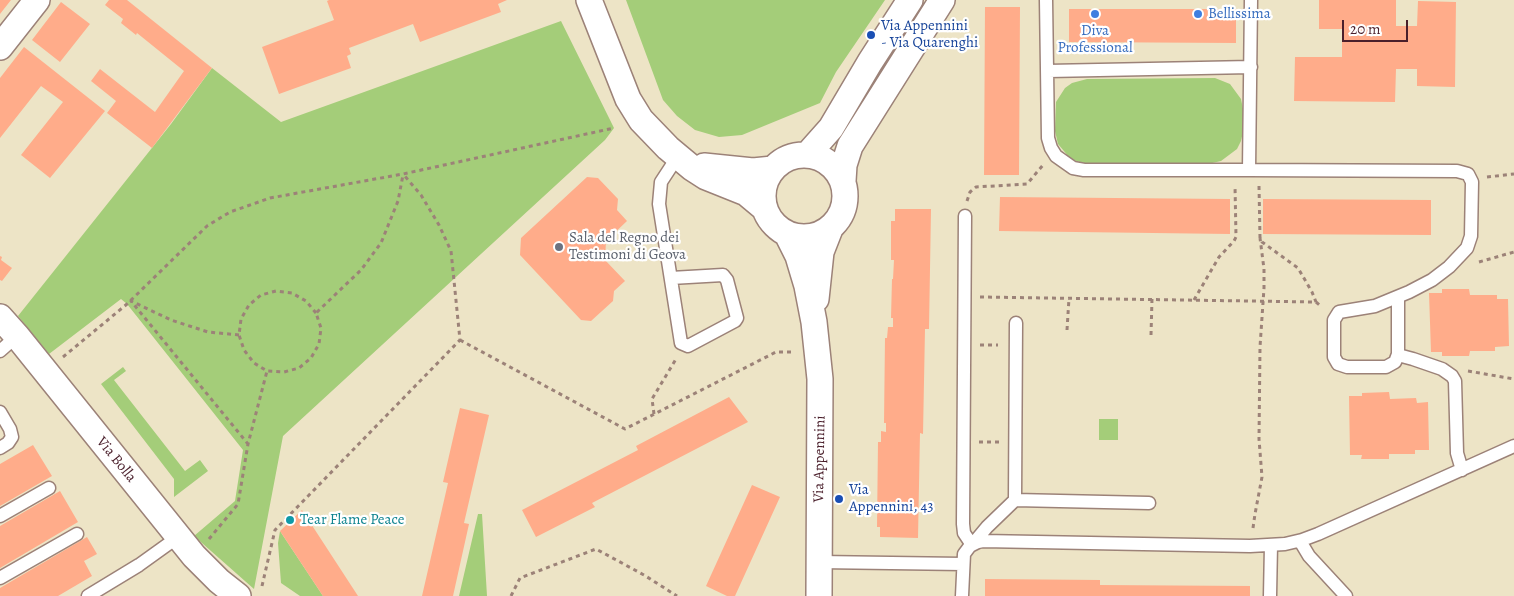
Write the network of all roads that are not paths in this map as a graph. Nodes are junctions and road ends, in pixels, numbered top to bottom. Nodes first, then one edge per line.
1 (37, 0) edge
2 (589, 0) edge
3 (910, 0) edge
4 (942, 0) edge
5 (1046, 0) edge
6 (1251, 0) edge
7 (0, 47) edge
8 (1251, 66) junction
9 (1048, 71) junction
10 (807, 155) junction
11 (678, 156) junction
12 (773, 169) junction
13 (1254, 170) junction
14 (843, 181) junction
15 (764, 208) junction
16 (965, 216) road end
17 (830, 229) junction
18 (788, 234) junction
19 (672, 278) junction
20 (1398, 298) junction
21 (0, 317) edge
22 (814, 322) junction
23 (1016, 322) dead end
24 (8, 343) edge
25 (1398, 356) junction
26 (0, 412) edge
27 (1514, 446) edge
28 (0, 448) edge
29 (1462, 470) junction
30 (49, 488) dead end
31 (1015, 500) junction
32 (1149, 503) dead end
33 (0, 516) edge
34 (77, 534) dead end
35 (178, 537) junction
36 (1300, 541) junction
37 (972, 545) junction
38 (1271, 545) junction
39 (819, 562) junction
40 (963, 564) junction
41 (0, 578) edge
42 (231, 595) edge
43 (88, 596) edge
44 (819, 596) edge
45 (962, 596) edge
46 (1270, 596) edge
47 (1346, 596) edge

1 - 7 street
2 - 11 street
3 - 10 street
4 - 14 street, Via Appennini
5 - 9 lane
6 - 8 lane
8 - 9 lane
8 - 13 lane
9 - 13 lane
10 - 12 street
10 - 14 street
11 - 12 street
11 - 15 street
11 - 19 lane
12 - 15 street
13 - 20 lane
14 - 17 street, Via Appennini
15 - 18 street
16 - 37 lane
17 - 18 street
17 - 22 street, Via Appennini
18 - 22 street, Via Appennini
19 - 19 lane
20 - 25 lane
20 - 25 lane
21 - 24 street, Via Bolla
22 - 39 street, Via Appennini
23 - 31 lane
24 - 35 street, Via Bolla
25 - 29 lane
26 - 28 lane
27 - 29 lane
29 - 36 lane
30 - 33 lane
31 - 32 lane
31 - 37 lane
34 - 41 lane
35 - 42 street, Via Bolla
35 - 43 lane
36 - 38 lane
36 - 47 lane
37 - 38 lane
37 - 40 lane
38 - 46 lane
39 - 40 lane
39 - 44 street, Via Appennini
40 - 45 lane

